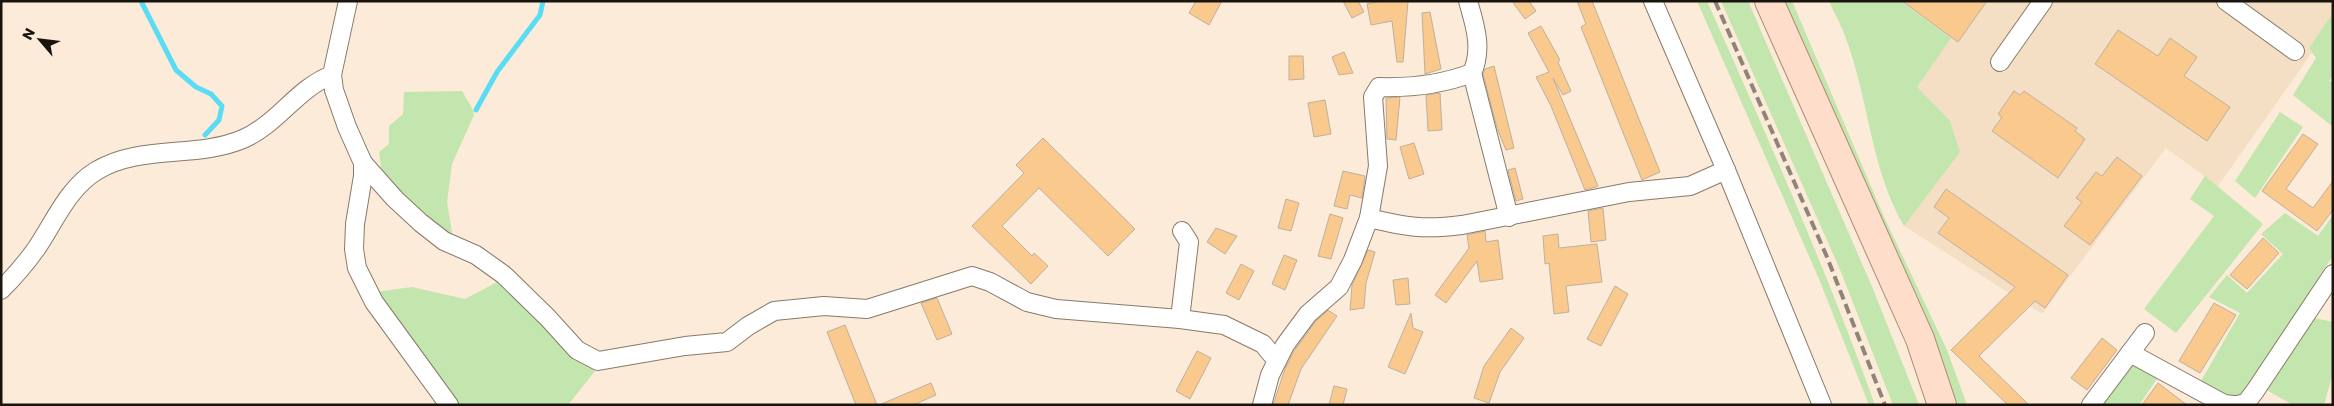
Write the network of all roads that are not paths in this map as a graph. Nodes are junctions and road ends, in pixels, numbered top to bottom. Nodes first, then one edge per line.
1 (348, 1) edge
2 (1468, 1) edge
3 (1653, 1) edge
4 (1769, 1) edge
5 (2043, 1) edge
6 (2226, 1) edge
7 (2295, 51) dead end
8 (2000, 62) dead end
9 (1472, 73) junction
10 (332, 74) junction
11 (363, 163) junction
12 (1726, 170) junction
13 (1509, 217) junction
14 (1369, 218) junction
15 (1182, 231) dead end
16 (2333, 274) edge
17 (1, 290) edge
18 (1180, 319) junction
19 (2144, 333) dead end
20 (2130, 353) junction
21 (1277, 361) junction
22 (2241, 404) edge
23 (449, 405) edge
24 (1262, 405) edge
25 (1822, 405) edge
26 (1942, 405) edge
27 (2091, 405) edge

1 - 10 street
2 - 9 street
3 - 12 street
4 - 26 main road
5 - 8 street
6 - 7 street
9 - 13 street
9 - 14 street
10 - 11 street
10 - 17 street
11 - 18 street
11 - 23 street
12 - 13 street
12 - 25 street
13 - 14 street
14 - 21 street
15 - 18 street
16 - 22 street
18 - 21 street
19 - 20 street
20 - 22 street
20 - 27 street
21 - 24 street

